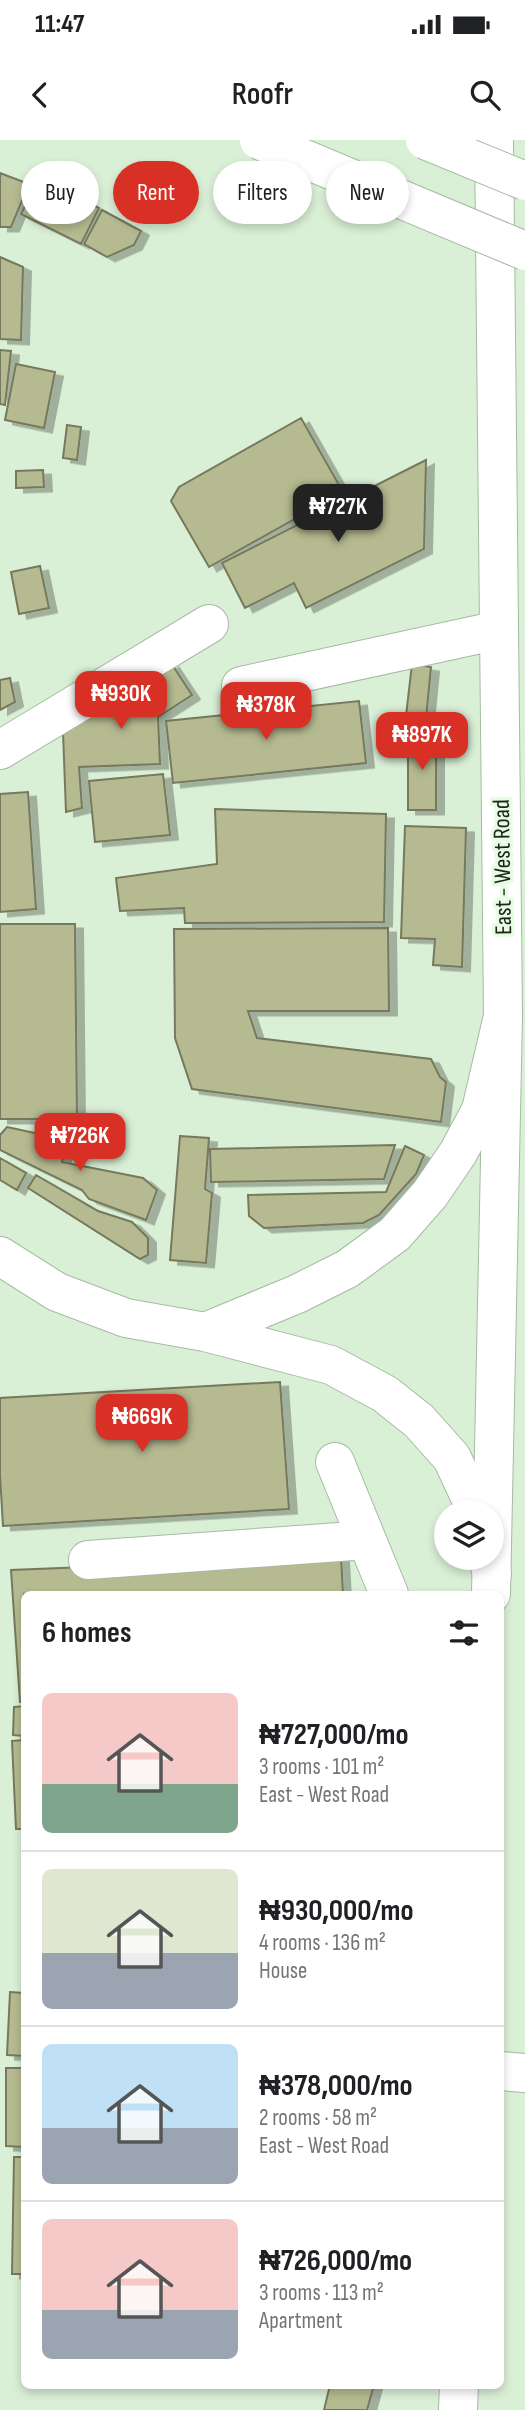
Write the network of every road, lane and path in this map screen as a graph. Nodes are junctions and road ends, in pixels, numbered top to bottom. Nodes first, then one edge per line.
1 (259, 140) edge
2 (425, 140) edge
3 (494, 140) edge
4 (525, 181) edge
5 (525, 251) edge
6 (209, 624) dead end
7 (499, 630) junction
8 (241, 686) dead end
9 (0, 750) edge
10 (503, 1016) junction
11 (0, 1256) edge
12 (205, 1332) junction
13 (335, 1462) dead end
14 (471, 1500) edge
15 (367, 1540) junction
16 (88, 1560) dead end
17 (490, 1575) edge
18 (389, 1591) edge
19 (504, 2071) edge
20 (525, 2073) edge
21 (459, 2389) edge
22 (458, 2410) edge

1 - 5 main road, bridge
2 - 4 main road, bridge
3 - 7 main road, East - West Road
6 - 9 main road
7 - 8 main road
7 - 10 main road, East - West Road
10 - 12 main road
10 - 17 main road, East - West Road
11 - 12 main road
12 - 14 main road
13 - 15 main road
15 - 16 main road
15 - 18 main road
19 - 20 main road
21 - 22 main road

